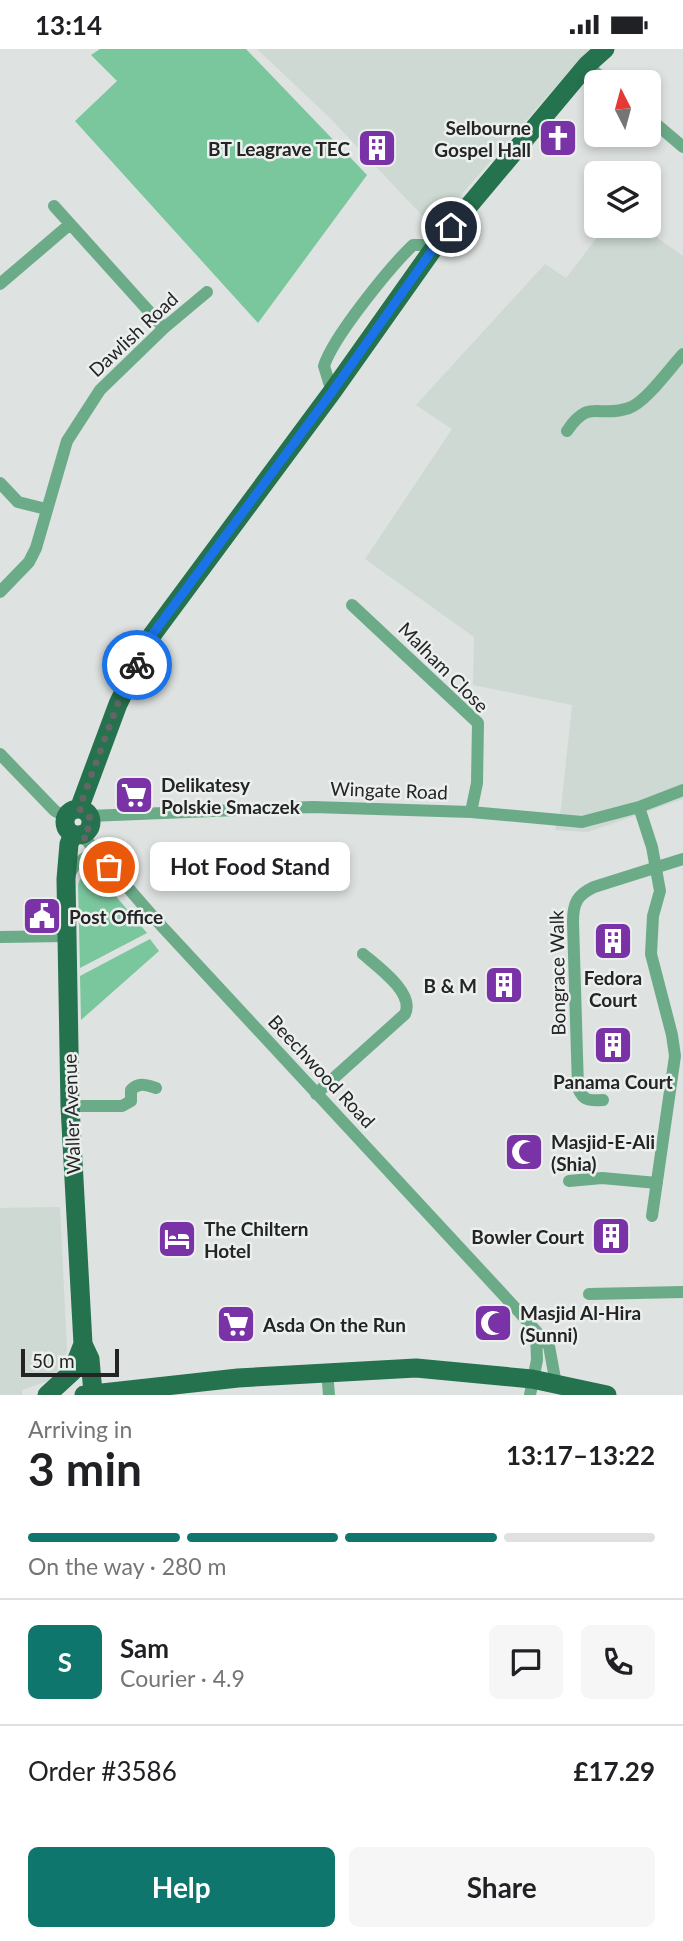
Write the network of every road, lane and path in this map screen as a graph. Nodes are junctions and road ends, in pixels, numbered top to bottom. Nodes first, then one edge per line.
1 (605, 49) edge
2 (587, 65) junction
3 (593, 70) edge
4 (662, 129) edge
5 (683, 147) edge
6 (54, 207) dead end
7 (69, 225) junction
8 (0, 284) edge
9 (207, 292) dead end
10 (164, 328) junction
11 (683, 353) edge
12 (567, 431) dead end
13 (0, 483) edge
14 (46, 509) junction
15 (0, 592) edge
16 (352, 605) dead end
17 (0, 754) edge
18 (683, 790) edge
19 (639, 807) junction
20 (471, 812) junction
21 (78, 822) junction
22 (683, 859) edge
23 (109, 867) junction
24 (656, 868) junction
25 (66, 879) junction
26 (67, 936) junction
27 (0, 937) edge
28 (363, 954) dead end
29 (156, 1088) dead end
30 (316, 1094) junction
31 (603, 1100) dead end
32 (70, 1106) junction
33 (569, 1181) dead end
34 (657, 1183) junction
35 (652, 1216) dead end
36 (683, 1292) edge
37 (589, 1294) dead end
38 (536, 1332) junction
39 (83, 1344) junction
40 (327, 1372) junction
41 (556, 1384) junction
42 (531, 1387) edge
43 (88, 1394) edge
44 (47, 1395) edge
45 (329, 1395) edge
46 (607, 1395) edge

1 - 2 main road, Waller Avenue
2 - 3 street
2 - 21 main road, Waller Avenue
4 - 5 street
6 - 7 street
7 - 8 street
7 - 10 street
9 - 10 street, Dawlish Road
10 - 14 street, Dawlish Road
11 - 12 street
13 - 14 street
14 - 15 street, Dawlish Road
16 - 20 street, Malham Close
17 - 21 street, Beechwood Road
18 - 19 street, Wingate Road
19 - 20 street, Wingate Road
19 - 24 street
20 - 21 street, Wingate Road
21 - 23 street, Beechwood Road
21 - 25 main road, Waller Avenue
22 - 24 street, Bongrace Walk
23 - 25 street
23 - 30 street, Beechwood Road
24 - 31 street, Bongrace Walk
24 - 34 street
25 - 26 main road, Waller Avenue
26 - 27 street
26 - 32 main road, Waller Avenue
28 - 30 street
29 - 32 street
30 - 38 street, Beechwood Road
32 - 39 main road, Waller Avenue
33 - 34 street
34 - 35 street
36 - 37 street
38 - 41 street, Beechwood Road
38 - 42 street
39 - 43 main road, Waller Avenue
39 - 44 main road
40 - 42 main road
40 - 43 main road
40 - 45 street
41 - 42 main road
41 - 46 main road

